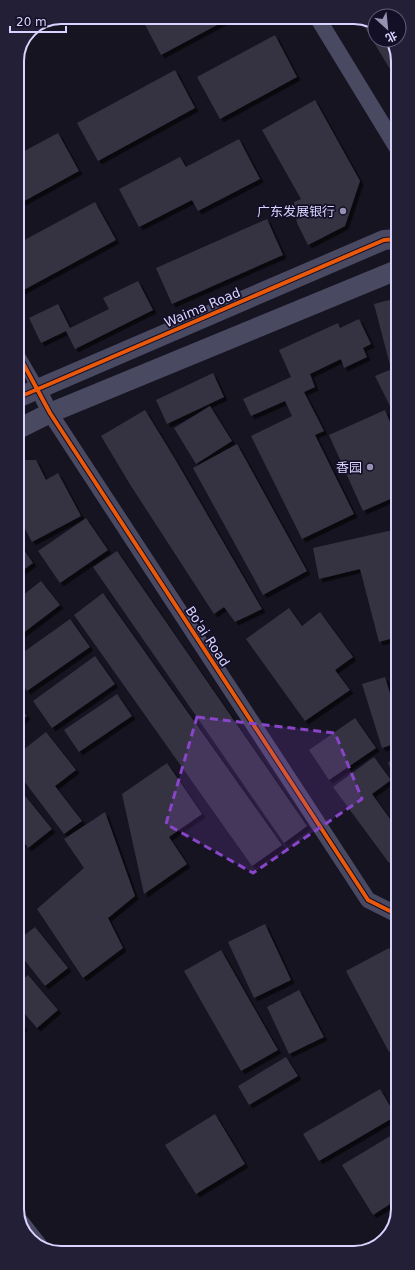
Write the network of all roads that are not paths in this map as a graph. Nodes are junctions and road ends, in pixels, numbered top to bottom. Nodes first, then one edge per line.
1 (321, 24) edge
2 (391, 138) edge
3 (391, 239) edge
4 (391, 272) edge
5 (24, 364) edge
6 (38, 388) junction
7 (24, 395) edge
8 (50, 413) junction
9 (24, 426) edge
10 (391, 912) edge

1 - 2 street
3 - 6 street, Waima Road
4 - 8 street
5 - 6 street, Bo'ai Road
6 - 7 street, Waima Road
6 - 8 street, Bo'ai Road
8 - 9 street
8 - 10 street, Bo'ai Road

